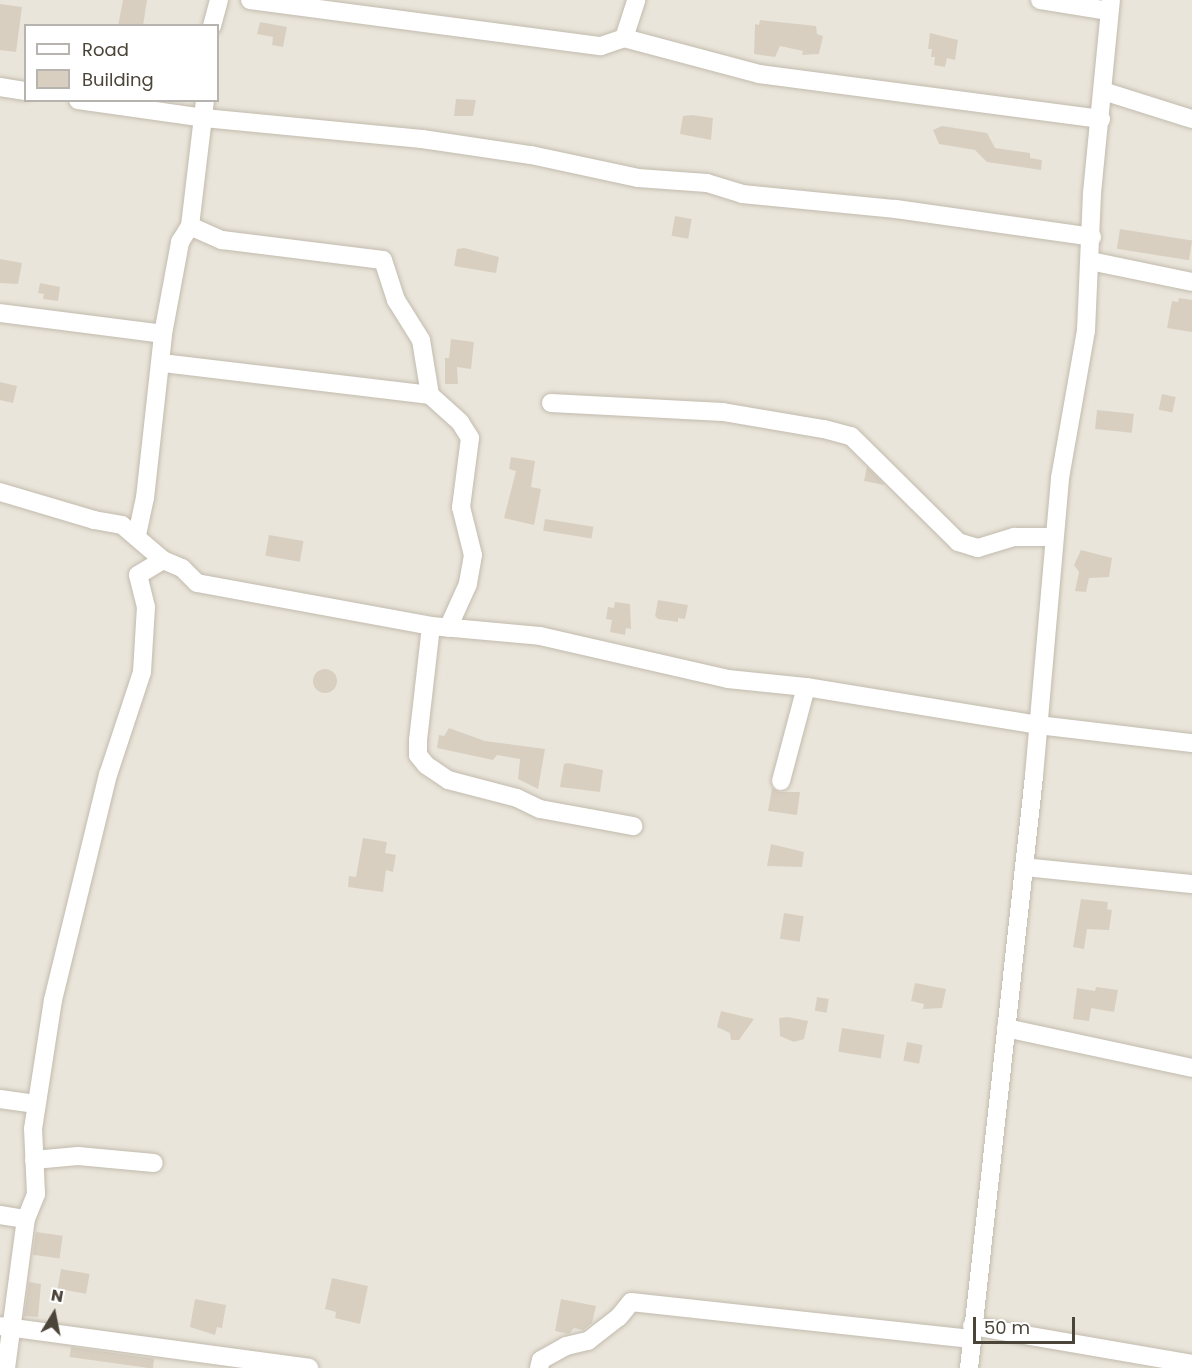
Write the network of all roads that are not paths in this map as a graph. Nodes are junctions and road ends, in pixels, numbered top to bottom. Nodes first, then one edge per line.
1 (219, 0) edge
2 (250, 0) edge
3 (636, 0) edge
4 (1040, 0) edge
5 (1110, 6) edge
6 (213, 24) edge
7 (624, 39) junction
8 (0, 87) edge
9 (24, 91) edge
10 (1103, 91) junction
11 (106, 102) edge
12 (204, 109) edge
13 (1101, 119) junction
14 (1192, 119) edge
15 (190, 226) junction
16 (1092, 237) junction
17 (1090, 261) junction
18 (1192, 282) edge
19 (0, 313) edge
20 (163, 334) junction
21 (162, 363) junction
22 (430, 395) junction
23 (551, 403) dead end
24 (0, 492) edge
25 (137, 535) junction
26 (1054, 537) junction
27 (164, 560) junction
28 (439, 627) junction
29 (806, 687) junction
30 (1038, 725) junction
31 (1192, 743) edge
32 (781, 781) dead end
33 (633, 826) dead end
34 (1024, 867) junction
35 (1192, 884) edge
36 (1006, 1028) junction
37 (1192, 1068) edge
38 (0, 1099) edge
39 (36, 1104) junction
40 (34, 1160) junction
41 (154, 1163) dead end
42 (0, 1215) edge
43 (26, 1219) junction
44 (5, 1326) edge
45 (971, 1332) junction
46 (1192, 1364) edge
47 (6, 1368) edge
48 (309, 1368) edge
49 (539, 1368) edge
50 (969, 1368) edge

1 - 6 street
2 - 7 street
3 - 7 street
4 - 5 street
5 - 10 street
7 - 13 street
8 - 9 street
10 - 13 street
10 - 14 street
11 - 12 street
12 - 15 street
12 - 16 street
13 - 16 street
15 - 20 street
15 - 22 street
16 - 17 street
17 - 18 street
17 - 26 street
19 - 20 street
20 - 21 street
21 - 22 street
21 - 25 street
22 - 28 street
23 - 26 street
24 - 25 street
25 - 27 street
26 - 30 street
27 - 28 street
27 - 39 street
28 - 29 street
28 - 33 street
29 - 30 street
29 - 32 street
30 - 31 street
30 - 34 street
34 - 35 street
34 - 36 street
36 - 37 street
36 - 45 street
38 - 39 street
39 - 40 street
40 - 41 street
40 - 43 street
42 - 43 street
43 - 44 street
44 - 47 street
44 - 48 street
45 - 46 street
45 - 49 street
45 - 50 street

